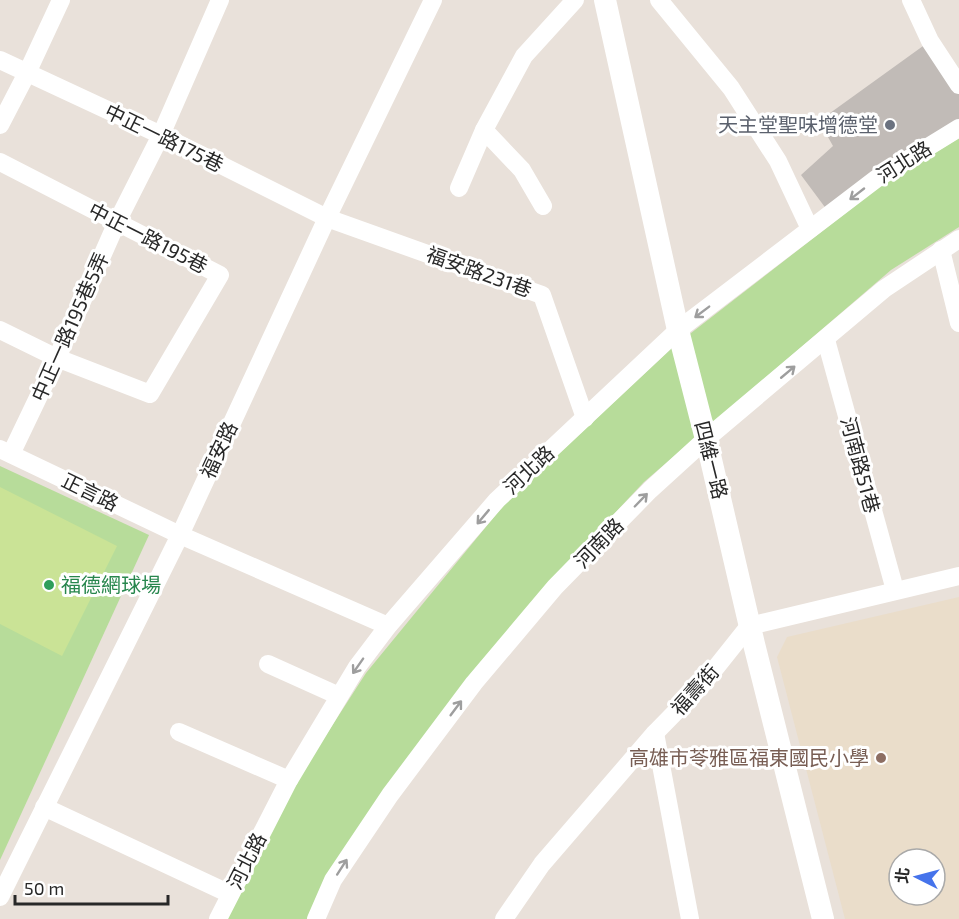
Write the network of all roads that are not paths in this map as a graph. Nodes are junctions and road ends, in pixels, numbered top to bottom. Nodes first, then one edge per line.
1 (61, 0) edge
2 (220, 0) edge
3 (433, 0) edge
4 (575, 0) edge
5 (605, 0) edge
6 (659, 0) edge
7 (911, 0) edge
8 (0, 60) edge
9 (27, 73) junction
10 (959, 85) edge
11 (0, 125) edge
12 (959, 128) edge
13 (484, 130) junction
14 (160, 135) junction
15 (0, 162) edge
16 (459, 188) dead end
17 (543, 206) dead end
18 (327, 218) junction
19 (117, 222) junction
20 (810, 229) junction
21 (959, 239) edge
22 (941, 250) junction
23 (959, 323) edge
24 (0, 330) edge
25 (678, 330) junction
26 (826, 340) junction
27 (57, 358) junction
28 (585, 418) junction
29 (706, 439) junction
30 (5, 451) edge
31 (180, 535) junction
32 (959, 576) edge
33 (895, 590) junction
34 (388, 626) junction
35 (750, 626) junction
36 (268, 664) dead end
37 (339, 696) junction
38 (179, 732) dead end
39 (655, 733) junction
40 (289, 780) junction
41 (44, 807) junction
42 (230, 894) junction
43 (0, 897) edge
44 (218, 919) edge
45 (316, 919) edge
46 (504, 919) edge
47 (690, 919) edge
48 (823, 919) edge

1 - 9 street
2 - 14 street, 中正一路195巷5弄
3 - 18 street, 福安路
4 - 13 street
5 - 25 street, 四維一路
6 - 20 street
7 - 10 street
8 - 9 street, 中正一路175巷
9 - 11 street
9 - 14 street, 中正一路175巷
12 -> 20 street, 河北路
13 - 16 street
13 - 17 street
14 - 18 street, 中正一路175巷
14 - 19 street, 中正一路195巷5弄
15 - 19 street, 中正一路195巷
18 - 28 street, 福安路231巷
18 - 31 street, 福安路
19 - 27 street, 中正一路195巷5弄
19 - 27 street, 中正一路195巷
20 -> 25 street, 河北路
21 - 22 street, 河南路
22 - 23 street
22 - 26 street, 河南路
24 - 27 street, 中正一路195巷
25 - 28 street, 河北路
25 - 29 street, 四維一路
29 -> 26 street, 河南路
26 - 33 street, 河南路51巷
27 - 30 street, 中正一路195巷5弄
28 -> 34 street, 河北路
29 - 35 street, 四維一路
45 -> 29 street, 河南路
30 - 31 street, 正言路
31 - 34 street, 正言路
31 - 41 street, 福安路
32 - 33 street
33 - 35 street
34 -> 37 street, 河北路
35 - 39 street, 福壽街
35 - 48 street, 四維一路
36 - 37 street
37 - 40 street, 河北路
38 - 40 street
39 - 46 street, 福壽街
39 - 47 street
40 - 42 street, 河北路
41 - 42 street
41 - 43 street, 福安路
42 - 44 street, 河北路

